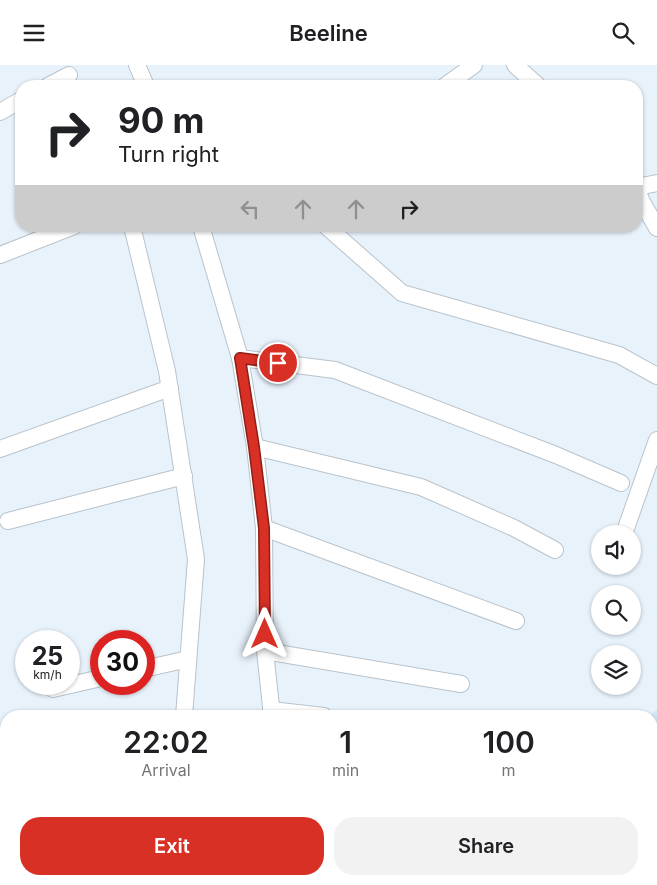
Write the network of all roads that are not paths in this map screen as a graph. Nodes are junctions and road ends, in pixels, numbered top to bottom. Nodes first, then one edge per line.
1 (138, 65) edge
2 (474, 65) edge
3 (515, 65) edge
4 (144, 80) edge
5 (453, 80) edge
6 (531, 80) edge
7 (15, 104) edge
8 (0, 112) edge
9 (657, 183) edge
10 (643, 185) edge
11 (643, 204) edge
12 (657, 228) edge
13 (59, 232) edge
14 (133, 232) edge
15 (203, 232) edge
16 (333, 232) edge
17 (0, 255) edge
18 (240, 358) junction
19 (657, 376) edge
20 (170, 388) junction
21 (657, 440) edge
22 (254, 447) junction
23 (0, 449) edge
24 (184, 476) junction
25 (621, 483) dead end
26 (8, 521) dead end
27 (627, 525) edge
28 (264, 528) junction
29 (555, 549) dead end
30 (516, 621) dead end
31 (265, 651) junction
32 (188, 659) junction
33 (155, 666) edge
34 (461, 684) dead end
35 (184, 710) edge
36 (271, 710) edge

1 - 4 street
2 - 5 street
3 - 6 street
7 - 8 street
9 - 10 street
11 - 12 street
13 - 17 street
14 - 20 street
15 - 18 street
16 - 19 street
18 - 22 street
18 - 25 street
20 - 23 street
20 - 24 street
21 - 27 street
22 - 28 street
22 - 29 street
24 - 26 street
24 - 32 street
28 - 30 street
28 - 31 street
31 - 34 street
31 - 36 street
32 - 33 street
32 - 35 street

